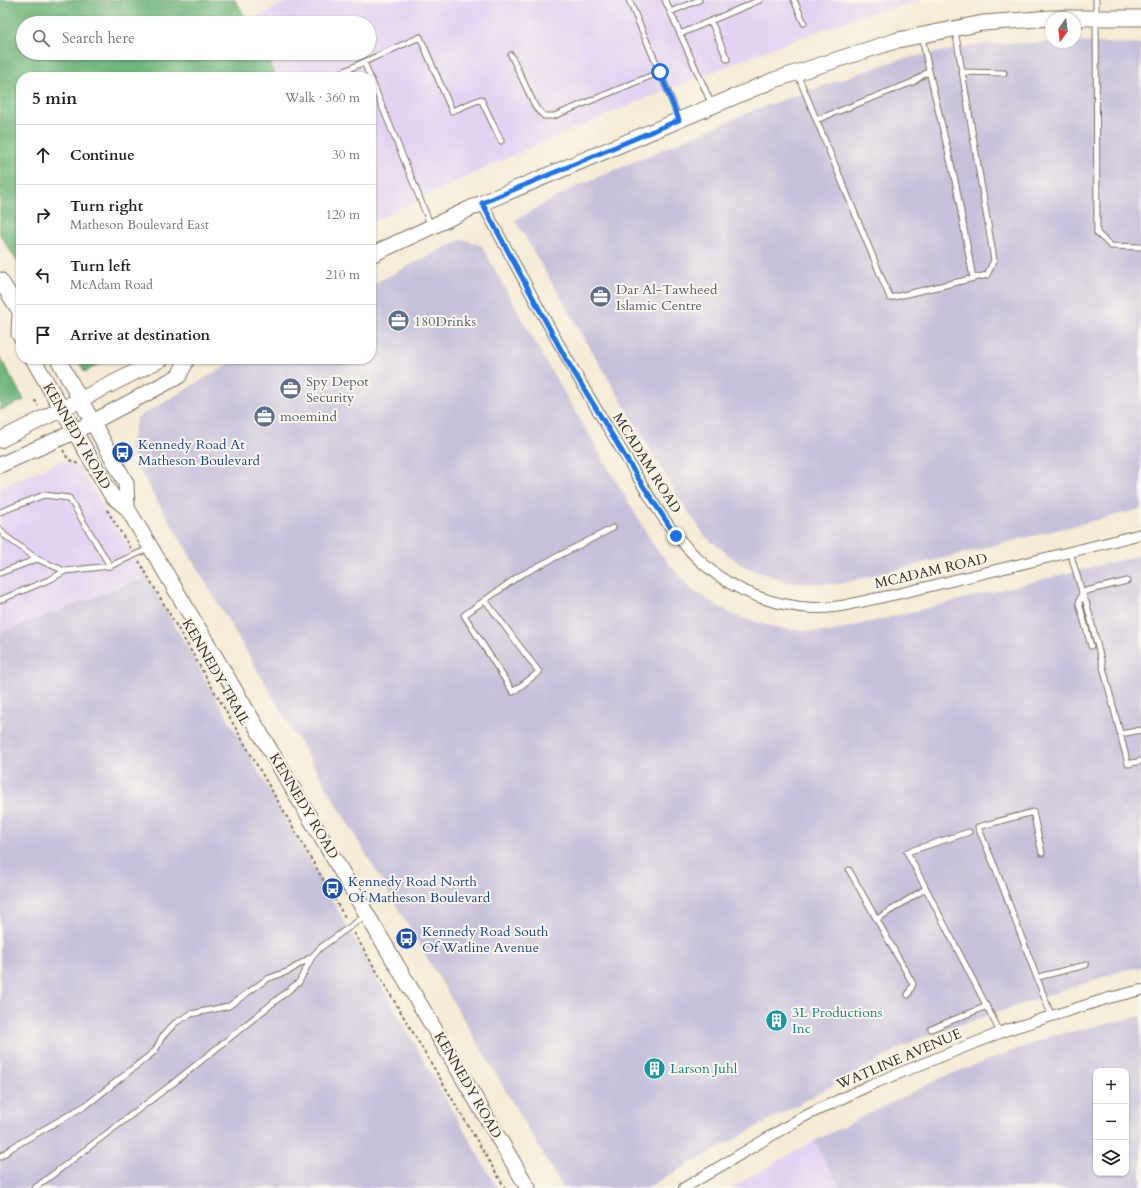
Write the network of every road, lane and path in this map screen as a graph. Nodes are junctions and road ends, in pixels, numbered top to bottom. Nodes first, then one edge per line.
1 (629, 0) edge
2 (665, 0) edge
3 (699, 0) edge
4 (760, 0) edge
5 (794, 0) edge
6 (1096, 0) edge
7 (670, 12) junction
8 (1081, 17) edge
9 (1098, 17) junction
10 (1045, 18) edge
11 (1141, 18) edge
12 (711, 21) junction
13 (804, 23) dead end
14 (954, 29) junction
15 (680, 34) junction
16 (921, 35) junction
17 (511, 55) dead end
18 (376, 57) edge
19 (727, 59) dead end
20 (368, 60) edge
21 (364, 62) junction
22 (929, 71) junction
23 (343, 72) edge
24 (368, 72) edge
25 (660, 72) junction
26 (962, 72) junction
27 (796, 73) junction
28 (1004, 73) dead end
29 (376, 90) edge
30 (713, 106) junction
31 (679, 120) junction
32 (816, 120) junction
33 (501, 140) dead end
34 (482, 203) junction
35 (432, 227) junction
36 (1141, 247) edge
37 (376, 252) edge
38 (973, 278) junction
39 (0, 280) edge
40 (16, 306) edge
41 (36, 364) edge
42 (61, 364) edge
43 (151, 364) edge
44 (185, 364) edge
45 (80, 400) junction
46 (61, 409) junction
47 (93, 422) junction
48 (74, 432) junction
49 (0, 440) edge
50 (66, 456) dead end
51 (0, 465) edge
52 (80, 467) dead end
53 (105, 506) dead end
54 (127, 508) junction
55 (0, 512) edge
56 (613, 528) dead end
57 (0, 529) edge
58 (1141, 534) edge
59 (2, 536) edge
60 (151, 548) junction
61 (1070, 552) junction
62 (136, 556) junction
63 (37, 559) junction
64 (110, 566) junction
65 (65, 571) junction
66 (0, 573) edge
67 (1127, 581) dead end
68 (1082, 592) junction
69 (0, 600) edge
70 (485, 600) junction
71 (1091, 646) dead end
72 (1141, 730) edge
73 (1121, 734) junction
74 (1141, 761) edge
75 (968, 832) dead end
76 (1042, 852) dead end
77 (849, 870) dead end
78 (925, 889) junction
79 (339, 907) dead end
80 (368, 914) junction
81 (877, 919) junction
82 (364, 951) dead end
83 (312, 957) junction
84 (1086, 965) dead end
85 (1038, 977) junction
86 (1141, 990) edge
87 (908, 995) dead end
88 (987, 1006) junction
89 (1051, 1015) junction
90 (931, 1029) dead end
91 (1000, 1032) junction
92 (0, 1157) edge
93 (35, 1188) edge
94 (505, 1188) edge
95 (528, 1188) edge
96 (684, 1188) edge

1 - 25 lane
2 - 7 lane
3 - 7 lane
4 - 12 lane
5 - 13 lane
6 - 9 lane
7 - 15 lane
8 - 9 street
9 - 11 street
9 - 36 lane
10 - 14 street
12 - 15 lane
12 - 19 lane
14 - 16 street
14 - 26 lane
15 - 30 lane
16 - 22 lane
16 - 27 street
17 - 25 lane
18 - 33 lane
20 - 21 lane
21 - 23 lane
21 - 24 lane
22 - 32 lane
22 - 38 lane
25 - 31 lane
26 - 28 lane
26 - 38 lane
27 - 30 street
27 - 32 lane
29 - 35 lane
30 - 31 street
31 - 34 street
32 - 38 lane
34 - 35 street
34 - 61 street, MCADAM ROAD
35 - 37 street
39 - 40 street
41 - 46 street, KENNEDY ROAD
42 - 45 street, KENNEDY ROAD
43 - 45 street
44 - 47 street
45 - 46 street
45 - 47 street, KENNEDY ROAD
46 - 48 street, KENNEDY ROAD
46 - 49 street
47 - 48 street
47 - 54 street, KENNEDY ROAD
48 - 51 street
48 - 54 street, KENNEDY ROAD
50 - 52 path
53 - 62 path, KENNEDY TRAIL
54 - 60 street, KENNEDY ROAD
55 - 64 lane
56 - 70 lane
57 - 59 lane
58 - 61 street, MCADAM ROAD
59 - 63 lane
60 - 62 lane
60 - 80 street, KENNEDY ROAD
61 - 68 lane
62 - 64 lane
62 - 79 path, KENNEDY TRAIL
63 - 65 lane
63 - 66 lane
64 - 65 lane
65 - 69 lane
67 - 68 lane
68 - 71 lane
68 - 73 lane
70 - 70 lane
72 - 73 lane
73 - 74 lane
75 - 78 lane
76 - 85 lane
77 - 81 lane
78 - 81 lane
78 - 88 lane
80 - 83 lane
80 - 95 street, KENNEDY ROAD
81 - 87 lane
82 - 94 path
83 - 92 lane
83 - 93 lane
84 - 85 lane
85 - 89 lane
86 - 89 street, WATLINE AVENUE
88 - 90 lane
88 - 91 lane
89 - 91 street, WATLINE AVENUE
91 - 96 street, WATLINE AVENUE

